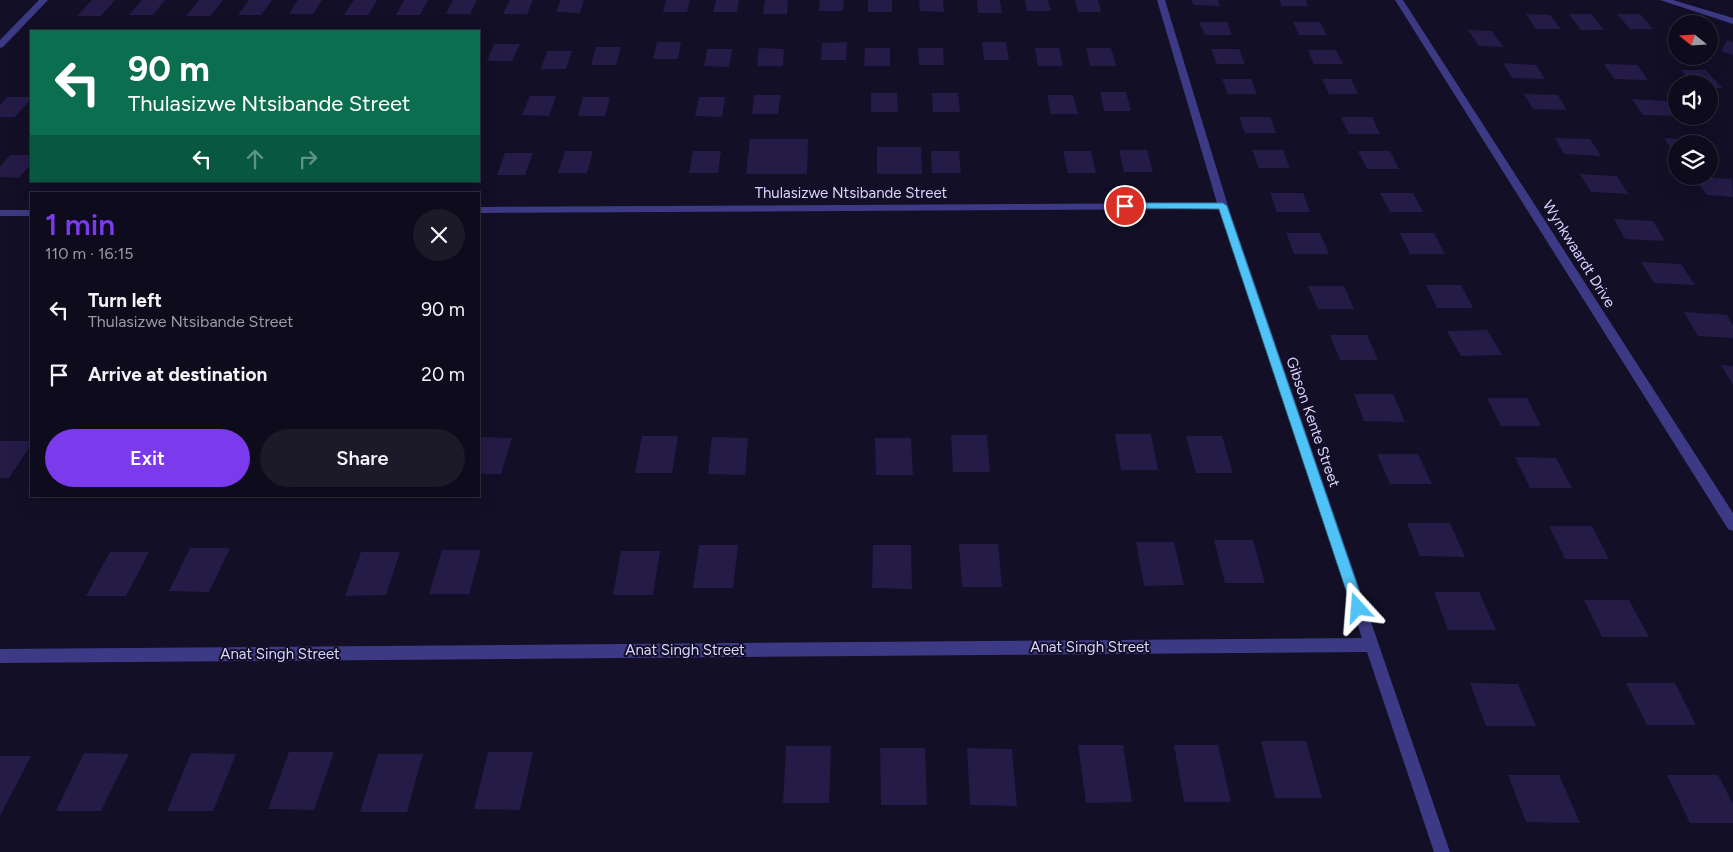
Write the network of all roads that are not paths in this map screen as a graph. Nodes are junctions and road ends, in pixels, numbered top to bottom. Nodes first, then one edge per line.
1 (44, 0) edge
2 (1160, 0) edge
3 (1399, 0) edge
4 (1664, 0) edge
5 (1733, 21) edge
6 (0, 44) edge
7 (1223, 206) junction
8 (480, 210) edge
9 (0, 213) edge
10 (30, 213) edge
11 (1733, 525) edge
12 (1371, 644) junction
13 (0, 656) edge
14 (1442, 852) edge

1 - 6 street
2 - 7 street, Gibson Kente Street
3 - 11 street, Wynkwaardt Drive
4 - 5 street
7 - 8 street, Thulasizwe Ntsibande Street
7 - 12 street, Gibson Kente Street
9 - 10 street
12 - 13 street, Anat Singh Street
12 - 14 street, Gibson Kente Street

